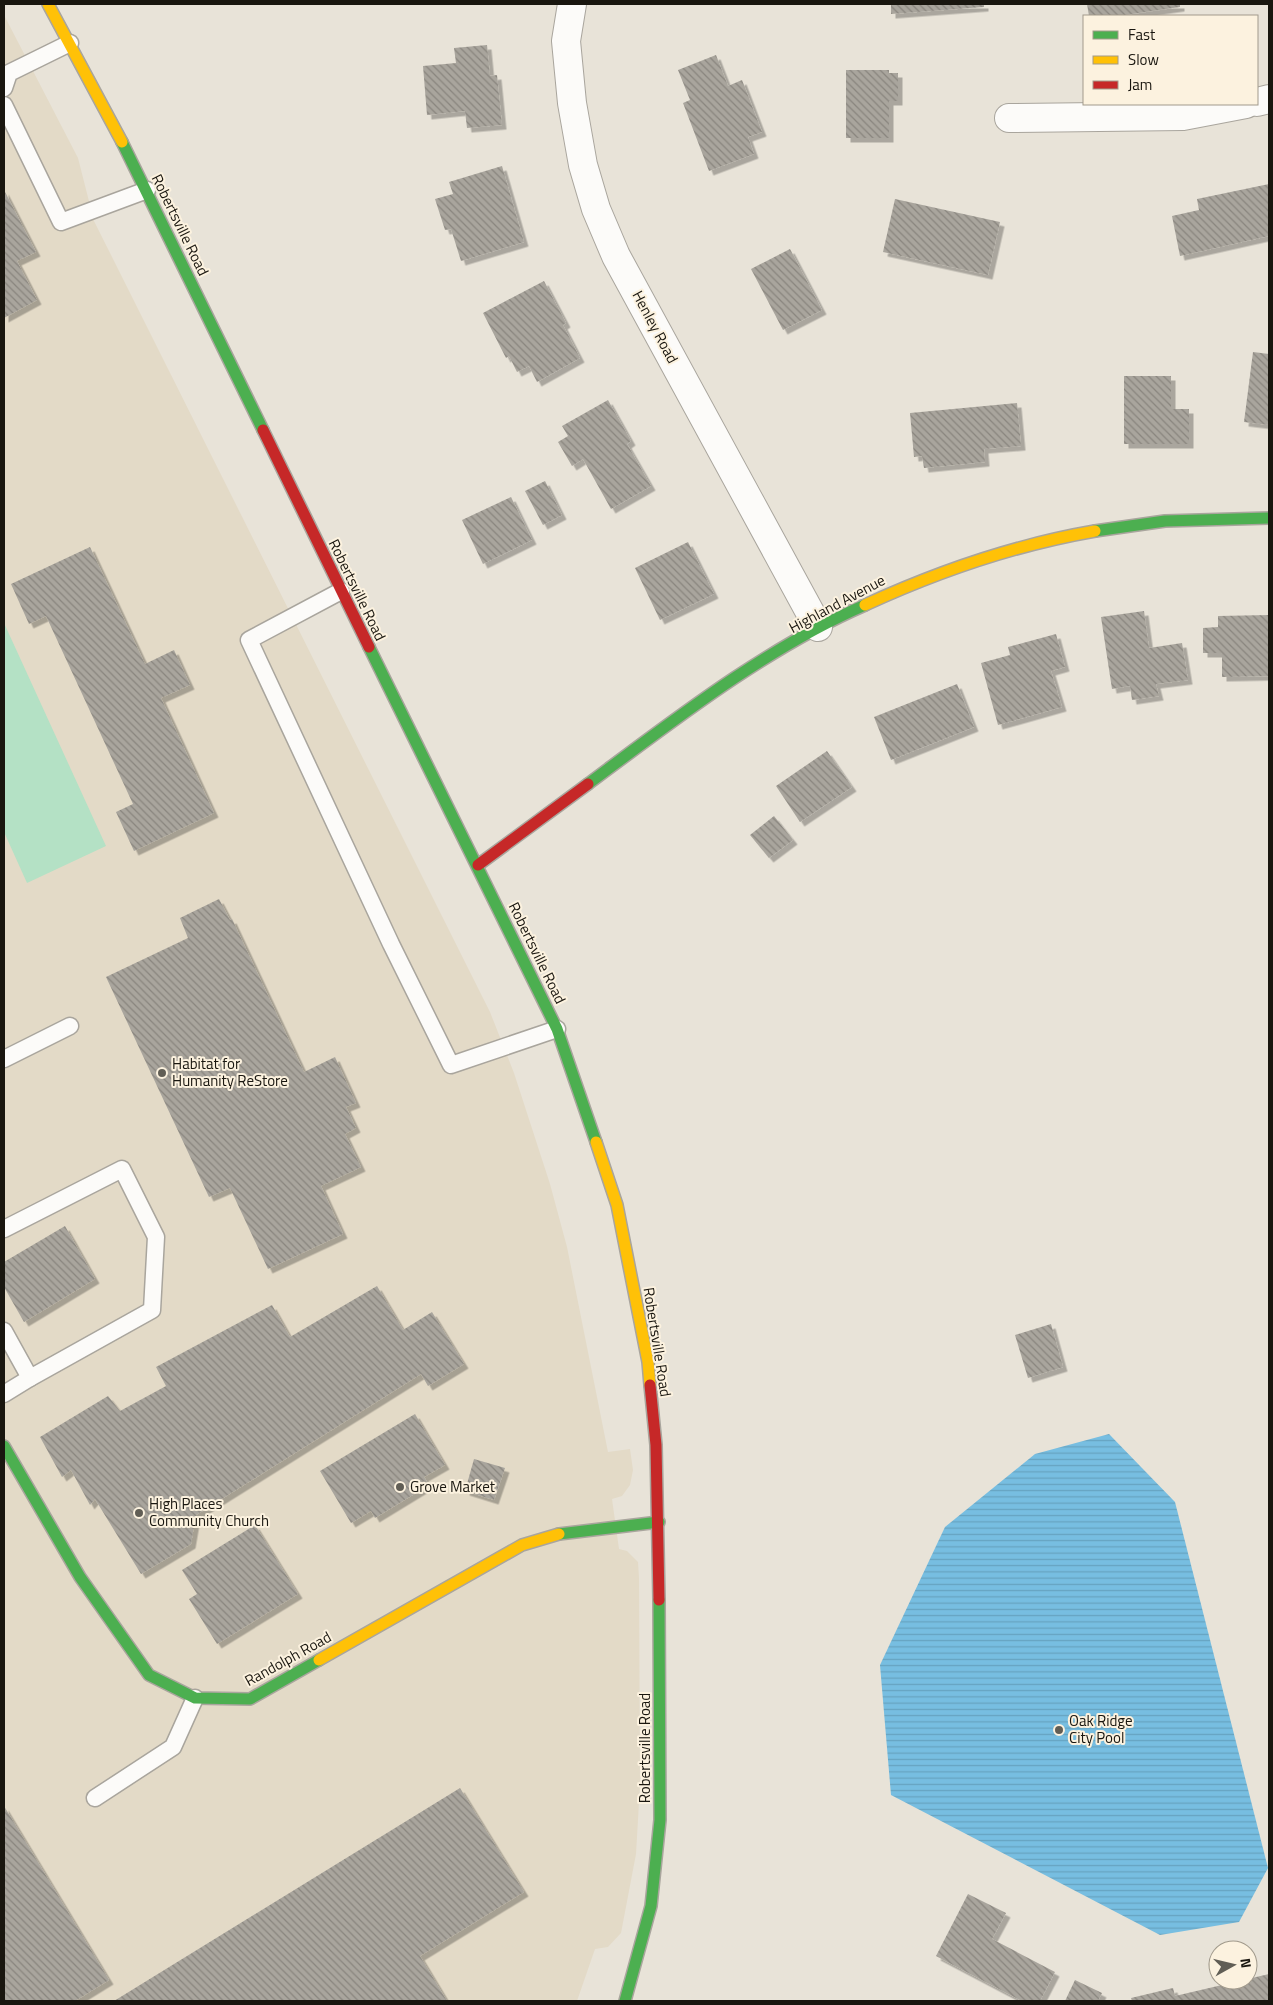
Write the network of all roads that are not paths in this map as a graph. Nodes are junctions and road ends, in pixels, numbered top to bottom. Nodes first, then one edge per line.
1 (48, 4) edge
2 (572, 4) edge
3 (70, 43) junction
4 (4, 88) edge
5 (1241, 105) edge
6 (4, 106) edge
7 (1009, 118) dead end
8 (147, 190) junction
9 (1269, 518) edge
10 (341, 591) junction
11 (818, 627) junction
12 (478, 865) junction
13 (70, 1026) dead end
14 (557, 1029) junction
15 (4, 1059) edge
16 (4, 1229) edge
17 (4, 1331) edge
18 (30, 1378) junction
19 (4, 1394) edge
20 (4, 1446) edge
21 (659, 1522) junction
22 (195, 1698) junction
23 (95, 1798) dead end
24 (625, 2001) edge

1 - 3 street, Robertsville Road
2 - 11 street, Henley Road
3 - 4 lane
3 - 8 street, Robertsville Road
5 - 7 street
6 - 8 lane
8 - 10 street, Robertsville Road
9 - 11 street, Highland Avenue
10 - 12 street, Robertsville Road
10 - 14 lane
11 - 12 street, Highland Avenue
12 - 14 street, Robertsville Road
13 - 15 lane
14 - 21 street, Robertsville Road
16 - 18 lane
17 - 18 lane
18 - 19 lane
20 - 22 street, Randolph Road
21 - 22 street, Randolph Road
21 - 24 street, Robertsville Road
22 - 23 lane

